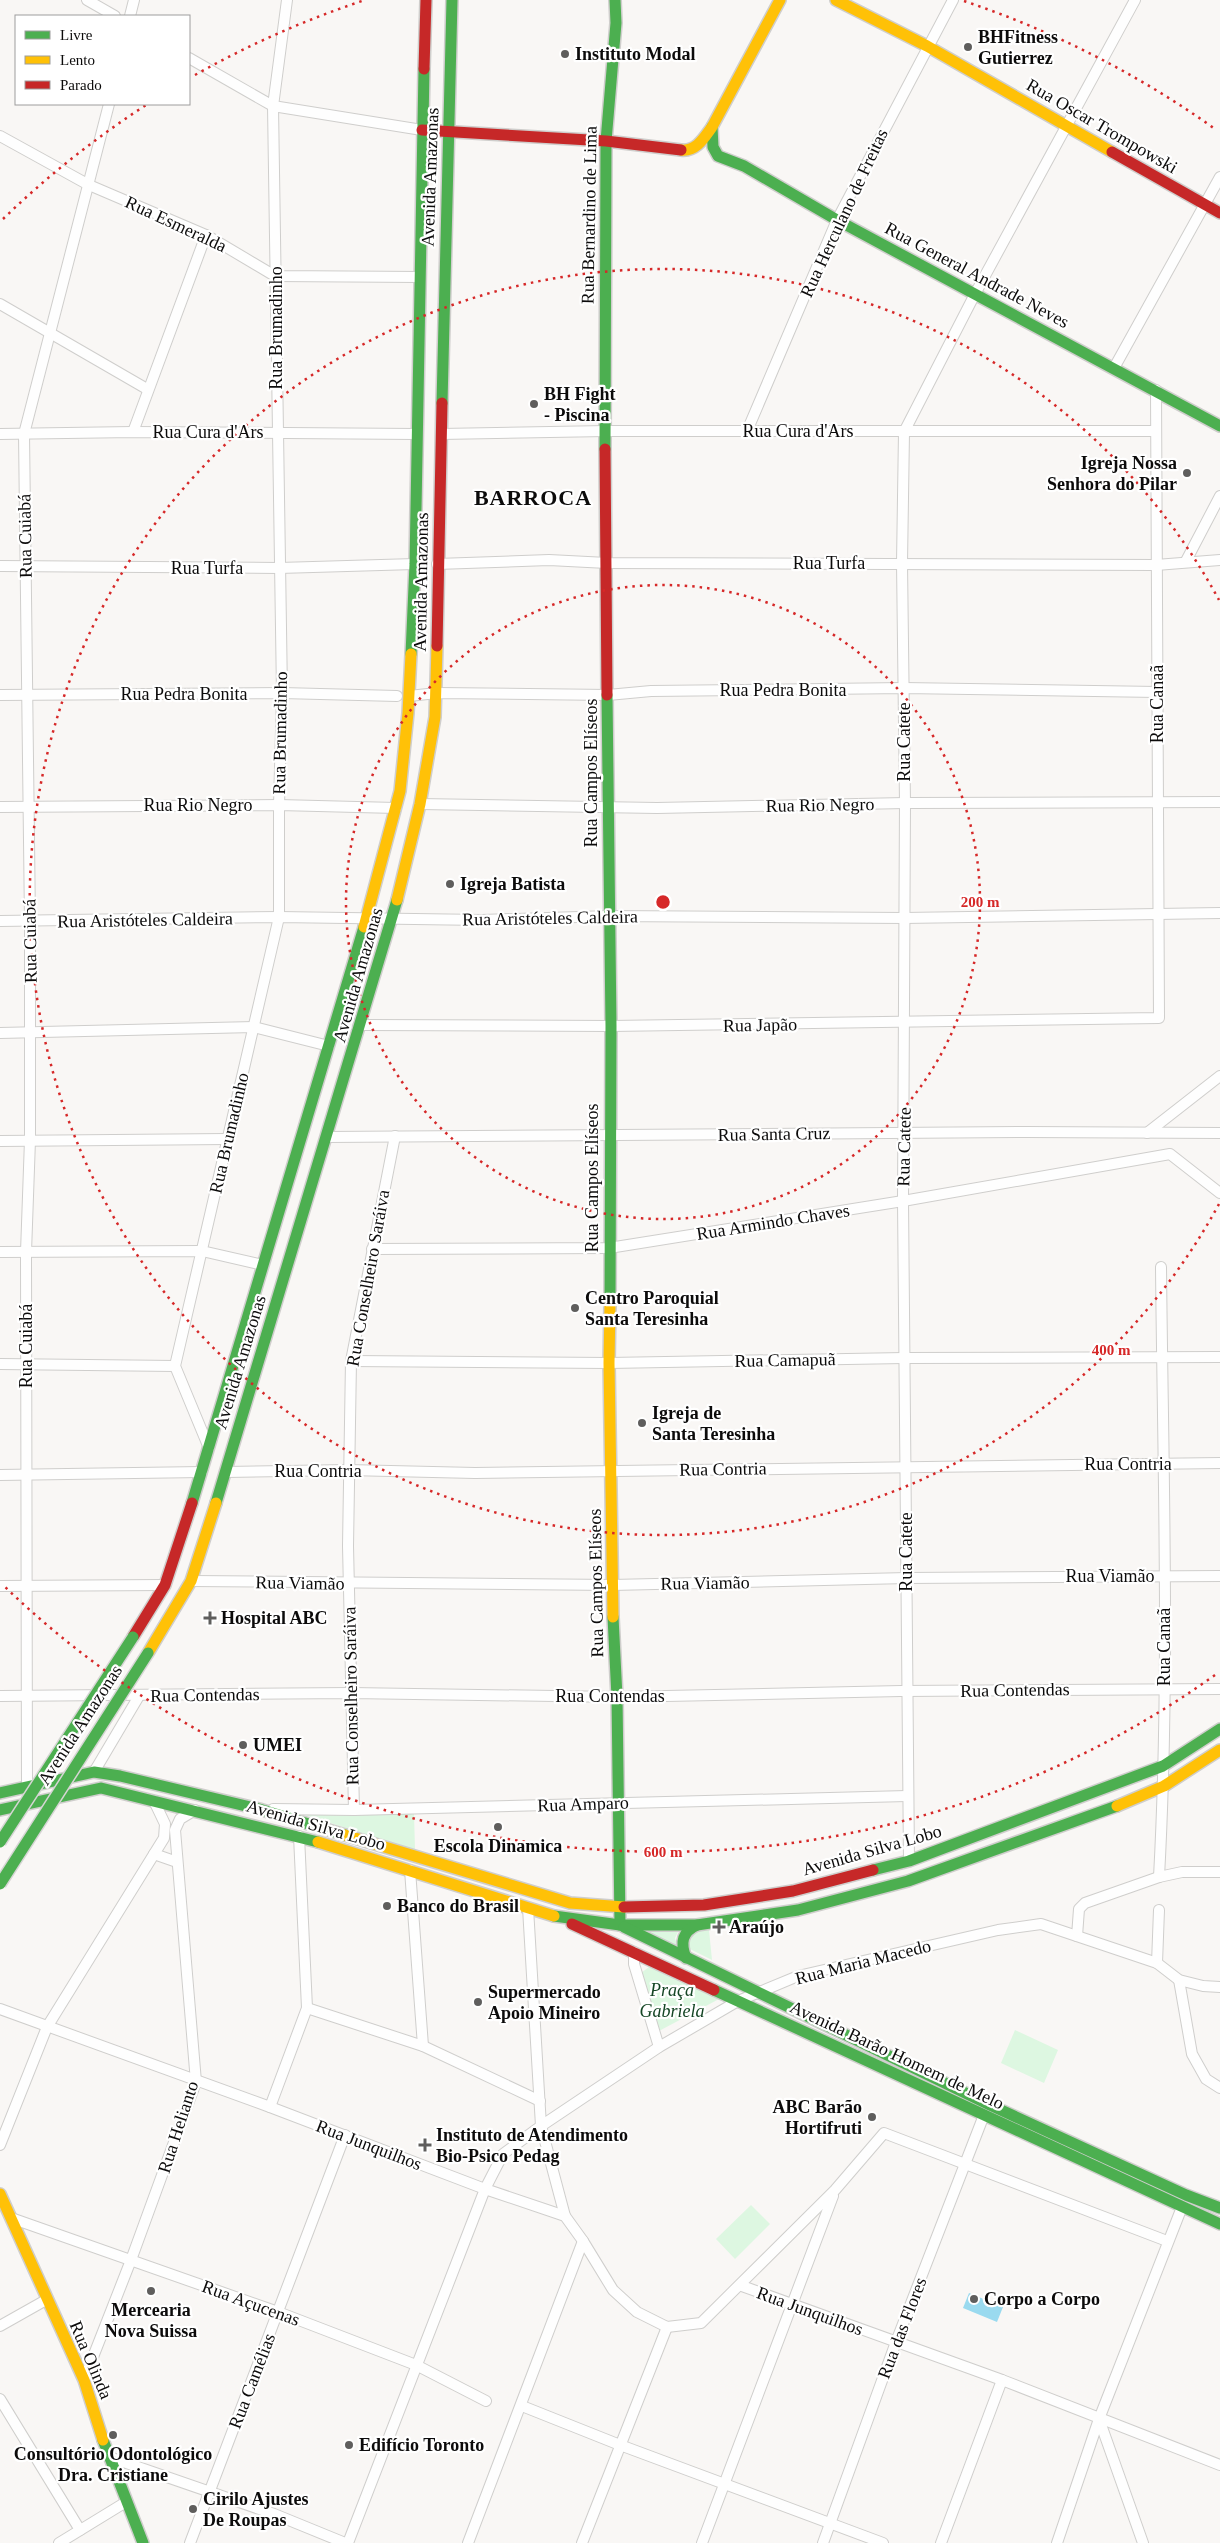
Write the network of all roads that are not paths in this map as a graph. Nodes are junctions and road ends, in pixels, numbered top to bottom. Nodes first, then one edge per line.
1 (87, 0) edge
2 (134, 0) edge
3 (287, 0) edge
4 (426, 0) edge
5 (452, 0) edge
6 (615, 0) edge
7 (780, 0) edge
8 (836, 0) edge
9 (953, 0) edge
10 (1135, 0) edge
11 (113, 15) edge
12 (130, 15) edge
13 (927, 46) junction
14 (190, 59) edge
15 (109, 105) edge
16 (272, 106) junction
17 (712, 127) junction
18 (1066, 127) junction
19 (422, 130) junction
20 (449, 132) junction
21 (0, 136) edge
22 (606, 140) junction
23 (1220, 177) edge
24 (89, 185) junction
25 (1205, 205) junction
26 (1220, 213) edge
27 (837, 220) junction
28 (206, 235) junction
29 (275, 276) junction
30 (420, 277) junction
31 (975, 294) junction
32 (0, 304) edge
33 (49, 332) junction
34 (1114, 368) junction
35 (147, 389) junction
36 (1156, 390) junction
37 (1220, 426) edge
38 (606, 431) junction
39 (747, 431) junction
40 (1155, 431) junction
41 (133, 432) junction
42 (904, 432) junction
43 (276, 433) junction
44 (0, 434) edge
45 (24, 434) junction
46 (416, 434) junction
47 (441, 434) junction
48 (1220, 496) edge
49 (1220, 560) edge
50 (1186, 561) junction
51 (902, 562) junction
52 (607, 563) junction
53 (415, 564) junction
54 (437, 564) junction
55 (1156, 565) junction
56 (0, 566) edge
57 (25, 566) junction
58 (278, 568) junction
59 (904, 688) junction
60 (1157, 692) junction
61 (282, 693) junction
62 (437, 693) junction
63 (29, 695) junction
64 (608, 695) junction
65 (0, 696) edge
66 (403, 696) junction
67 (1220, 802) edge
68 (905, 803) junction
69 (1158, 803) junction
70 (420, 804) junction
71 (278, 805) junction
72 (0, 806) edge
73 (27, 806) junction
74 (610, 807) junction
75 (396, 808) junction
76 (1220, 913) edge
77 (1158, 914) junction
78 (609, 916) junction
79 (279, 917) junction
80 (904, 918) junction
81 (367, 919) junction
82 (393, 919) junction
83 (0, 921) edge
84 (30, 922) junction
85 (1159, 1018) joint
86 (905, 1023) junction
87 (362, 1025) junction
88 (611, 1026) junction
89 (254, 1027) junction
90 (0, 1032) edge
91 (30, 1032) junction
92 (329, 1046) junction
93 (1220, 1076) edge
94 (904, 1133) junction
95 (1147, 1133) junction
96 (1220, 1133) edge
97 (395, 1136) junction
98 (610, 1136) junction
99 (327, 1137) junction
100 (227, 1139) junction
101 (30, 1140) junction
102 (0, 1141) edge
103 (1220, 1193) edge
104 (903, 1201) junction
105 (609, 1248) junction
106 (372, 1249) junction
107 (202, 1251) junction
108 (0, 1252) edge
109 (26, 1252) junction
110 (263, 1265) junction
111 (1161, 1267) dead end
112 (1162, 1357) junction
113 (1220, 1357) edge
114 (904, 1358) junction
115 (350, 1361) junction
116 (609, 1363) junction
117 (0, 1364) edge
118 (27, 1364) junction
119 (175, 1366) junction
120 (210, 1449) junction
121 (1163, 1463) junction
122 (1220, 1463) edge
123 (906, 1466) junction
124 (348, 1470) junction
125 (612, 1470) junction
126 (202, 1472) junction
127 (226, 1472) junction
128 (27, 1474) junction
129 (0, 1475) edge
130 (1164, 1576) junction
131 (1220, 1576) edge
132 (906, 1578) junction
133 (190, 1581) junction
134 (348, 1583) junction
135 (27, 1585) junction
136 (164, 1585) junction
137 (612, 1585) junction
138 (0, 1586) edge
139 (1165, 1688) junction
140 (1220, 1689) edge
141 (906, 1691) junction
142 (351, 1693) junction
143 (0, 1696) edge
144 (28, 1696) junction
145 (139, 1696) junction
146 (617, 1697) junction
147 (1220, 1729) edge
148 (1220, 1750) edge
149 (1163, 1766) junction
150 (94, 1772) junction
151 (1164, 1786) junction
152 (27, 1788) junction
153 (0, 1793) edge
154 (907, 1796) junction
155 (154, 1801) junction
156 (618, 1802) junction
157 (258, 1809) junction
158 (0, 1810) edge
159 (195, 1810) junction
160 (354, 1810) junction
161 (308, 1823) junction
162 (299, 1836) junction
163 (0, 1842) edge
164 (154, 1854) junction
165 (909, 1861) junction
166 (177, 1862) junction
167 (410, 1870) junction
168 (1220, 1872) edge
169 (1159, 1877) junction
170 (0, 1884) edge
171 (570, 1903) junction
172 (528, 1908) junction
173 (620, 1908) junction
174 (1159, 1910) dead end
175 (559, 1918) junction
176 (620, 1925) junction
177 (697, 1925) junction
178 (1077, 1936) junction
179 (664, 1947) junction
180 (634, 1952) junction
181 (686, 1958) junction
182 (1157, 1963) junction
183 (1179, 1980) junction
184 (1220, 1986) edge
185 (759, 1992) junction
186 (738, 2001) junction
187 (307, 2008) junction
188 (0, 2009) edge
189 (47, 2027) junction
190 (423, 2046) junction
191 (659, 2047) junction
192 (196, 2082) junction
193 (1220, 2088) edge
194 (540, 2101) junction
195 (270, 2107) junction
196 (984, 2116) junction
197 (541, 2126) junction
198 (345, 2135) junction
199 (0, 2145) edge
200 (964, 2164) junction
201 (484, 2189) junction
202 (835, 2190) junction
203 (0, 2194) edge
204 (1182, 2207) junction
205 (1220, 2208) edge
206 (564, 2216) junction
207 (11, 2218) junction
208 (1220, 2224) edge
209 (583, 2240) junction
210 (1167, 2241) junction
211 (132, 2260) junction
212 (742, 2286) junction
213 (46, 2300) junction
214 (792, 2304) junction
215 (278, 2312) junction
216 (0, 2326) edge
217 (667, 2327) junction
218 (896, 2342) junction
219 (416, 2365) junction
220 (84, 2380) junction
221 (1002, 2380) junction
222 (0, 2400) edge
223 (486, 2401) dead end
224 (522, 2406) junction
225 (1099, 2419) junction
226 (620, 2445) junction
227 (109, 2457) junction
228 (1220, 2465) edge
229 (724, 2484) junction
230 (210, 2491) junction
231 (126, 2502) junction
232 (830, 2522) junction
233 (80, 2530) junction
234 (59, 2543) edge
235 (142, 2543) edge
236 (190, 2543) edge
237 (347, 2543) edge
238 (468, 2543) edge
239 (582, 2543) edge
240 (702, 2543) edge
241 (823, 2543) edge
242 (883, 2543) edge
243 (941, 2543) edge
244 (1057, 2543) edge
245 (1143, 2543) edge

1 - 11 street
2 - 12 street
3 - 16 street, Rua Brumadinho
4 - 19 main road, Avenida Amazonas
5 - 20 main road, Avenida Amazonas
6 - 22 main road, Rua Bernardino de Lima
7 - 17 main road
8 - 13 main road, Rua Oscar Trompowski
9 - 13 street, Rua Herculano de Freitas
10 - 18 street
13 - 18 main road, Rua Oscar Trompowski
13 - 27 street, Rua Herculano de Freitas
14 - 16 street
15 - 24 street, Rua Cuiabá
16 - 19 street
16 - 29 street, Rua Brumadinho
17 - 22 main road
17 - 27 main road, Rua General Andrade Neves
18 - 25 main road, Rua Oscar Trompowski
18 - 31 street
19 - 20 main road
19 - 30 main road, Avenida Amazonas
20 - 22 main road
20 - 47 main road, Avenida Amazonas
21 - 24 street, Rua Esmeralda
22 - 38 main road, Rua Bernardino de Lima
23 - 25 street
24 - 28 street, Rua Esmeralda
24 - 33 street, Rua Cuiabá
25 - 26 main road, Rua Oscar Trompowski
25 - 34 street
27 - 31 main road, Rua General Andrade Neves
27 - 39 street, Rua Herculano de Freitas
28 - 29 street, Rua Esmeralda
28 - 35 street
29 - 30 street
29 - 43 street, Rua Brumadinho
30 - 46 main road, Avenida Amazonas
31 - 34 main road, Rua General Andrade Neves
31 - 42 street
32 - 33 street
33 - 35 street
33 - 45 street, Rua Cuiabá
34 - 36 main road, Rua General Andrade Neves
35 - 41 street
36 - 37 main road, Rua General Andrade Neves
36 - 40 street, Rua Canaã
38 - 39 street, Rua Cura d'Ars
38 - 47 street, Rua Cura d'Ars
38 - 52 main road, Rua Campos Elíseos
39 - 42 street, Rua Cura d'Ars
40 - 42 street, Rua Cura d'Ars
40 - 55 street, Rua Canaã
41 - 43 street, Rua Cura d'Ars
41 - 45 street, Rua Cura d'Ars
42 - 51 street, Rua Catete
43 - 46 street, Rua Cura d'Ars
43 - 58 street, Rua Brumadinho
44 - 45 street, Rua Cura d'Ars
45 - 57 street, Rua Cuiabá
46 - 53 main road, Avenida Amazonas
47 - 54 main road, Avenida Amazonas
48 - 50 street
49 - 50 street, Rua Turfa
50 - 55 street, Rua Turfa
51 - 52 street, Rua Turfa
51 - 55 street, Rua Turfa
51 - 59 street, Rua Catete
52 - 54 street, Rua Turfa
52 - 64 main road, Rua Campos Elíseos
53 - 58 street, Rua Turfa
53 - 66 main road, Avenida Amazonas
54 - 62 main road, Avenida Amazonas
55 - 60 street, Rua Canaã
56 - 57 street, Rua Turfa
57 - 58 street, Rua Turfa
57 - 63 street, Rua Cuiabá
58 - 61 street, Rua Brumadinho
59 - 60 street, Rua Pedra Bonita
59 - 64 street, Rua Pedra Bonita
59 - 68 street, Rua Catete
60 - 69 street, Rua Canaã
61 - 63 street, Rua Pedra Bonita
61 - 66 street, Rua Pedra Bonita
61 - 71 street, Rua Brumadinho
62 - 64 street, Rua Pedra Bonita
62 - 66 street, Rua Pedra Bonita
62 - 70 main road, Avenida Amazonas
63 - 65 street, Rua Pedra Bonita
63 - 73 street, Rua Cuiabá
64 - 74 main road, Rua Campos Elíseos
66 - 75 main road, Avenida Amazonas
67 - 69 street, Rua Rio Negro
68 - 69 street, Rua Rio Negro
68 - 74 street, Rua Rio Negro
68 - 80 street, Rua Catete
69 - 77 street, Rua Canaã
70 - 74 street, Rua Rio Negro
70 - 82 main road, Avenida Amazonas
71 - 73 street, Rua Rio Negro
71 - 75 street, Rua Rio Negro
71 - 79 street, Rua Brumadinho
72 - 73 street, Rua Rio Negro
73 - 84 street, Rua Cuiabá
74 - 78 main road, Rua Campos Elíseos
75 - 81 main road, Avenida Amazonas
76 - 77 street, Rua Aristóteles Caldeira
77 - 80 street, Rua Aristóteles Caldeira
77 - 85 street, Rua Canaã
78 - 80 street, Rua Aristóteles Caldeira
78 - 82 street, Rua Aristóteles Caldeira
78 - 88 main road, Rua Campos Elíseos
79 - 81 street, Rua Aristóteles Caldeira
79 - 84 street, Rua Aristóteles Caldeira
79 - 89 street, Rua Brumadinho
80 - 86 street, Rua Catete
81 - 82 street, Rua Aristóteles Caldeira
81 - 92 main road, Avenida Amazonas
82 - 87 main road, Avenida Amazonas
83 - 84 street, Rua Aristóteles Caldeira
84 - 91 street, Rua Cuiabá
85 - 86 street, Rua Japão
86 - 88 street, Rua Japão
86 - 94 street, Rua Catete
87 - 88 street, Rua Japão
87 - 99 main road, Avenida Amazonas
88 - 98 main road, Rua Campos Elíseos
89 - 91 street
89 - 92 street
89 - 100 street, Rua Brumadinho
90 - 91 street
91 - 101 street, Rua Cuiabá
92 - 110 main road, Avenida Amazonas
93 - 95 street
94 - 95 street, Rua Santa Cruz
94 - 98 street, Rua Santa Cruz
94 - 104 street, Rua Catete
95 - 96 street, Rua Santa Cruz
97 - 98 street, Rua Santa Cruz
97 - 99 street, Rua Santa Cruz
97 - 106 street, Rua Conselheiro Saráiva
98 - 105 main road, Rua Campos Elíseos
99 - 127 main road, Avenida Amazonas
100 - 101 street
100 - 107 street, Rua Brumadinho
101 - 102 street
101 - 109 street, Rua Cuiabá
103 - 104 street, Rua Armindo Chaves
104 - 105 street, Rua Armindo Chaves
104 - 114 street, Rua Catete
105 - 106 street, Rua Armindo Chaves
105 - 116 main road, Rua Campos Elíseos
106 - 115 street, Rua Conselheiro Saráiva
107 - 109 street
107 - 110 street
107 - 119 street, Rua Brumadinho
108 - 109 street
109 - 118 street, Rua Cuiabá
110 - 120 main road, Avenida Amazonas
111 - 112 street, Rua Canaã
112 - 113 street, Rua Camapuã
112 - 114 street, Rua Camapuã
112 - 121 street, Rua Canaã
114 - 116 street, Rua Camapuã
114 - 123 street, Rua Catete
115 - 116 street, Rua Camapuã
115 - 124 street, Rua Conselheiro Saráiva
116 - 125 main road, Rua Campos Elíseos
117 - 118 street
118 - 119 street
118 - 128 street, Rua Cuiabá
119 - 120 street
120 - 126 main road, Avenida Amazonas
121 - 122 street, Rua Contria
121 - 123 street, Rua Contria
121 - 130 street, Rua Canaã
123 - 125 street, Rua Contria
123 - 132 street, Rua Catete
124 - 125 street, Rua Contria
124 - 127 street, Rua Contria
124 - 134 street, Rua Conselheiro Saráiva
125 - 137 main road, Rua Campos Elíseos
126 - 128 street
126 - 136 main road, Avenida Amazonas
127 - 133 main road, Avenida Amazonas
128 - 129 street
128 - 135 street, Rua Cuiabá
130 - 131 street, Rua Viamão
130 - 132 street, Rua Viamão
130 - 139 street, Rua Canaã
132 - 137 street, Rua Viamão
132 - 141 street, Rua Catete
133 - 134 street, Rua Viamão
133 - 170 main road, Avenida Amazonas, bridge
134 - 137 street, Rua Viamão
134 - 142 street, Rua Conselheiro Saráiva
135 - 136 street
135 - 138 street
135 - 144 street, Rua Cuiabá
136 - 163 main road, Avenida Amazonas, bridge
137 - 146 main road, Rua Campos Elíseos
139 - 140 street, Rua Contendas
139 - 141 street, Rua Contendas
139 - 149 street, Rua Canaã
141 - 146 street, Rua Contendas
141 - 154 street, Rua Catete
142 - 145 street, Rua Contendas
142 - 146 street, Rua Contendas
142 - 160 street, Rua Conselheiro Saráiva
143 - 144 street, Rua Contendas
144 - 145 street, Rua Contendas
144 - 152 street, Rua Cuiabá
145 - 150 street, Avenida Amazonas
146 - 156 main road, Rua Campos Elíseos
147 - 149 main road, Avenida Silva Lobo
148 - 151 main road, Avenida Silva Lobo
149 - 151 street, Rua Canaã
149 - 165 main road, Avenida Silva Lobo
150 - 152 main road, Avenida Silva Lobo
150 - 157 main road, Avenida Silva Lobo
151 - 169 street, Rua Canaã
151 - 177 main road, Avenida Silva Lobo
152 - 153 main road, Avenida Silva Lobo
154 - 156 street, Rua Amparo
154 - 165 street, Rua Catete
155 - 158 main road, Avenida Silva Lobo
155 - 159 main road, Avenida Silva Lobo
155 - 164 street
156 - 160 street, Rua Amparo
156 - 173 main road, Rua Campos Elíseos
157 - 160 street, Rua Amparo
157 - 161 main road, Avenida Silva Lobo
159 - 162 main road, Avenida Silva Lobo
159 - 166 street, Rua Helianto
161 - 162 main road
161 - 171 main road, Avenida Silva Lobo
162 - 167 main road, Avenida Silva Lobo
162 - 187 street
164 - 166 street
164 - 189 street
165 - 173 main road, Avenida Silva Lobo
166 - 192 street, Rua Helianto
167 - 172 main road, Avenida Silva Lobo
167 - 190 street
168 - 169 street
169 - 178 street
171 - 173 main road, Avenida Silva Lobo
171 - 176 main road, Avenida Silva Lobo
172 - 175 main road, Avenida Silva Lobo
172 - 194 street
173 - 176 main road, Rua Campos Elíseos
174 - 182 street
175 - 176 main road, Avenida Silva Lobo
175 - 180 main road, Avenida Barão Homem de Melo
176 - 177 main road, Avenida Silva Lobo
176 - 179 main road, Avenida Barão Homem de Melo
177 - 181 main road
178 - 182 street, Rua Maria Macedo
178 - 185 street, Rua Maria Macedo
179 - 180 main road
179 - 181 main road, Avenida Barão Homem de Melo
180 - 186 main road, Avenida Barão Homem de Melo
180 - 191 street
181 - 185 main road, Avenida Barão Homem de Melo
182 - 183 street, Rua Maria Macedo
183 - 184 street
183 - 193 street
185 - 186 street, Rua Maria Macedo
185 - 205 main road, Avenida Barão Homem de Melo
186 - 191 street, Rua Maria Macedo
186 - 196 main road, Avenida Barão Homem de Melo
187 - 190 street
187 - 195 street
188 - 189 street, Rua Junquilhos
189 - 192 street, Rua Junquilhos
189 - 199 street
190 - 194 street
191 - 197 street, Rua Maria Macedo
192 - 195 street, Rua Junquilhos
192 - 211 street, Rua Helianto
194 - 197 street
195 - 198 street, Rua Junquilhos
196 - 200 street, Rua das Flores
196 - 204 main road, Avenida Barão Homem de Melo
197 - 201 street, Rua Maria Macedo
197 - 206 street
198 - 201 street, Rua Junquilhos
198 - 215 street, Rua Camélias
200 - 202 street
200 - 210 street
200 - 218 street, Rua das Flores
201 - 206 street, Rua Junquilhos
201 - 219 street, Rua Maria Macedo
202 - 212 street
202 - 214 street
203 - 207 main road, Rua Olinda
204 - 208 main road, Avenida Barão Homem de Melo
204 - 210 street
206 - 209 street
207 - 211 street, Rua Açucenas
207 - 213 main road, Rua Olinda
209 - 217 street
209 - 224 street
210 - 225 street
211 - 215 street, Rua Açucenas
211 - 220 street, Rua Helianto
212 - 214 street, Rua Junquilhos
212 - 217 street, Rua Junquilhos
213 - 216 street
213 - 220 main road, Rua Olinda
214 - 218 street, Rua Junquilhos
214 - 229 street
215 - 219 street, Rua Açucenas
215 - 230 street, Rua Camélias
217 - 226 street
218 - 221 street, Rua Junquilhos
218 - 232 street, Rua das Flores
219 - 223 street, Rua Açucenas
219 - 237 street, Rua Maria Macedo
220 - 227 main road, Rua Olinda
221 - 225 street, Rua Junquilhos
221 - 243 street
222 - 233 street
224 - 226 street
224 - 238 street
225 - 228 street, Rua Junquilhos
225 - 244 street
225 - 245 street
226 - 229 street
226 - 239 street
227 - 230 street
227 - 231 main road, Rua Olinda
229 - 232 street
229 - 240 street
230 - 236 street, Rua Camélias
230 - 237 street
231 - 233 street
231 - 235 main road, Rua Olinda
232 - 241 street, Rua das Flores
232 - 242 street
233 - 234 street

